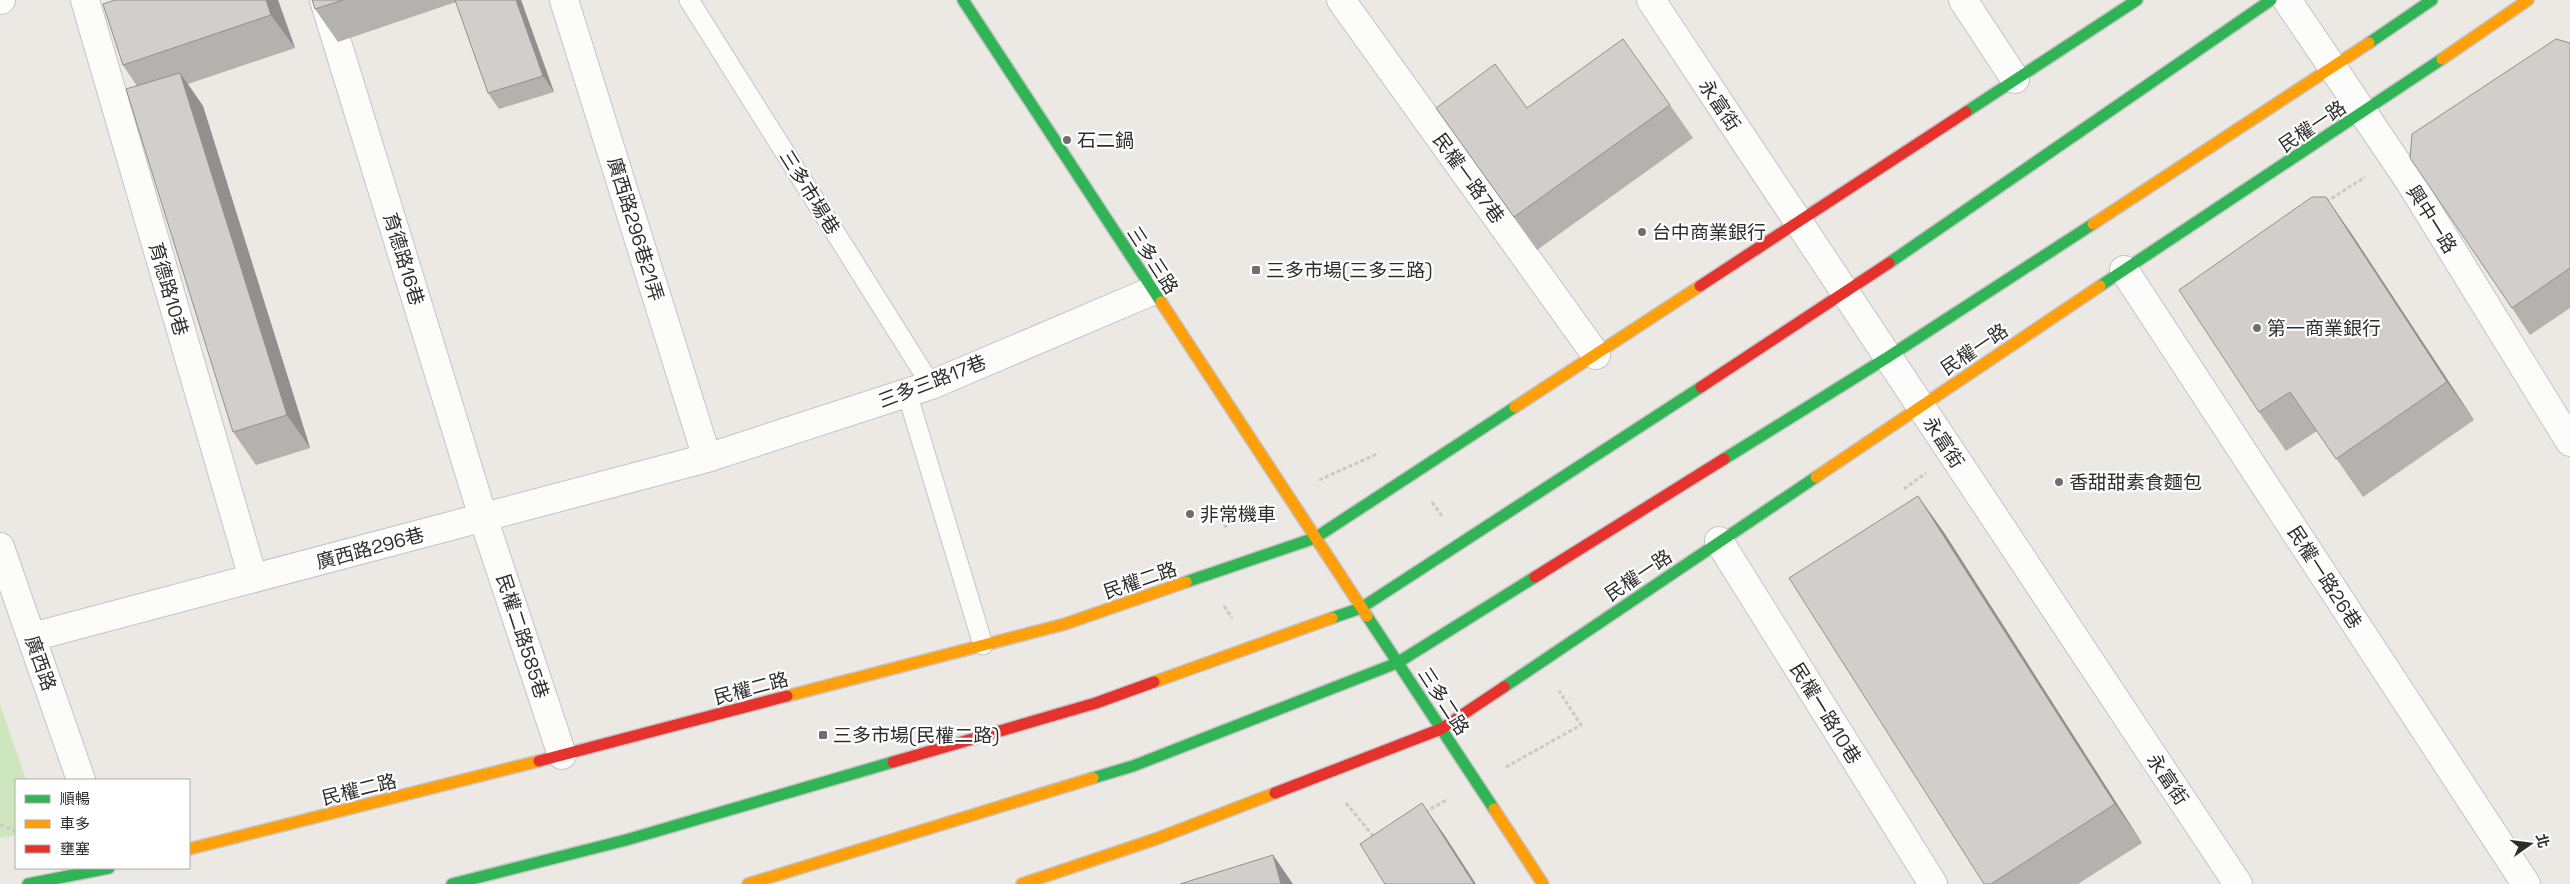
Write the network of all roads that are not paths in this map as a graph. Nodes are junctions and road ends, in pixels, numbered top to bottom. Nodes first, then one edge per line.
1 (85, 0) edge
2 (324, 0) edge
3 (564, 0) edge
4 (689, 0) edge
5 (963, 0) edge
6 (1341, 0) edge
7 (1650, 0) edge
8 (1963, 0) edge
9 (2137, 0) edge
10 (2271, 0) edge
11 (2287, 0) edge
12 (2432, 0) edge
13 (2528, 0) edge
14 (2333, 68) junction
15 (2015, 78) junction
16 (2363, 113) junction
17 (1799, 223) junction
18 (2124, 270) junction
19 (1152, 291) junction
20 (1845, 293) junction
21 (1596, 356) junction
22 (1888, 357) junction
23 (919, 389) junction
24 (1920, 406) junction
25 (2570, 442) edge
26 (707, 458) junction
27 (484, 517) junction
28 (1315, 538) junction
29 (1719, 541) junction
30 (0, 547) edge
31 (253, 578) junction
32 (1361, 608) junction
33 (32, 637) junction
34 (984, 646) junction
35 (1397, 663) junction
36 (1441, 729) junction
37 (562, 755) junction
38 (81, 779) edge
39 (190, 849) edge
40 (105, 869) edge
41 (110, 869) edge
42 (28, 884) edge
43 (116, 884) edge
44 (452, 884) edge
45 (748, 884) edge
46 (1022, 884) edge
47 (1543, 884) edge
48 (1933, 884) edge
49 (2238, 884) edge
50 (2526, 884) edge

1 - 31 street, 育德路10巷
2 - 27 street, 育德路16巷
3 - 26 street, 廣西路296巷21弄
4 - 23 lane, 三多市場巷
5 - 19 street, 三多三路
6 - 21 street, 民權一路7巷
7 - 17 street, 永富街
8 - 15 street
9 - 15 street
10 - 20 street
11 - 14 street, 興中一路
12 - 14 street, 民權一路
13 - 16 street, 民權一路
14 - 16 street, 興中一路
14 - 22 street, 民權一路
15 - 17 street
16 - 18 street, 民權一路
16 - 25 street, 興中一路
17 - 20 street, 永富街
17 - 21 street
18 - 24 street, 民權一路
18 - 50 street, 民權一路26巷
19 - 23 street, 三多三路17巷
19 - 28 street, 三多三路
20 - 22 street, 永富街
20 - 32 street
21 - 28 street
22 - 24 street, 永富街
22 - 35 street, 民權一路
23 - 26 street, 三多三路17巷
23 - 34 lane, 三多市場巷
24 - 29 street, 民權一路
24 - 49 street, 永富街
26 - 27 street, 廣西路296巷
27 - 31 street, 廣西路296巷
27 - 37 street, 民權二路585巷
28 - 32 street, 三多二路
28 - 34 street, 民權二路
29 - 36 street, 民權一路
29 - 48 street, 民權一路10巷
30 - 33 street, 廣西路
31 - 33 street, 廣西路296巷
32 - 35 street, 三多二路
32 - 44 street
33 - 38 street, 廣西路
34 - 37 street, 民權二路
35 - 36 street, 三多二路
35 - 45 street
36 - 46 street
36 - 47 street, 三多二路
37 - 39 street, 民權二路
40 - 42 street
41 - 43 street

